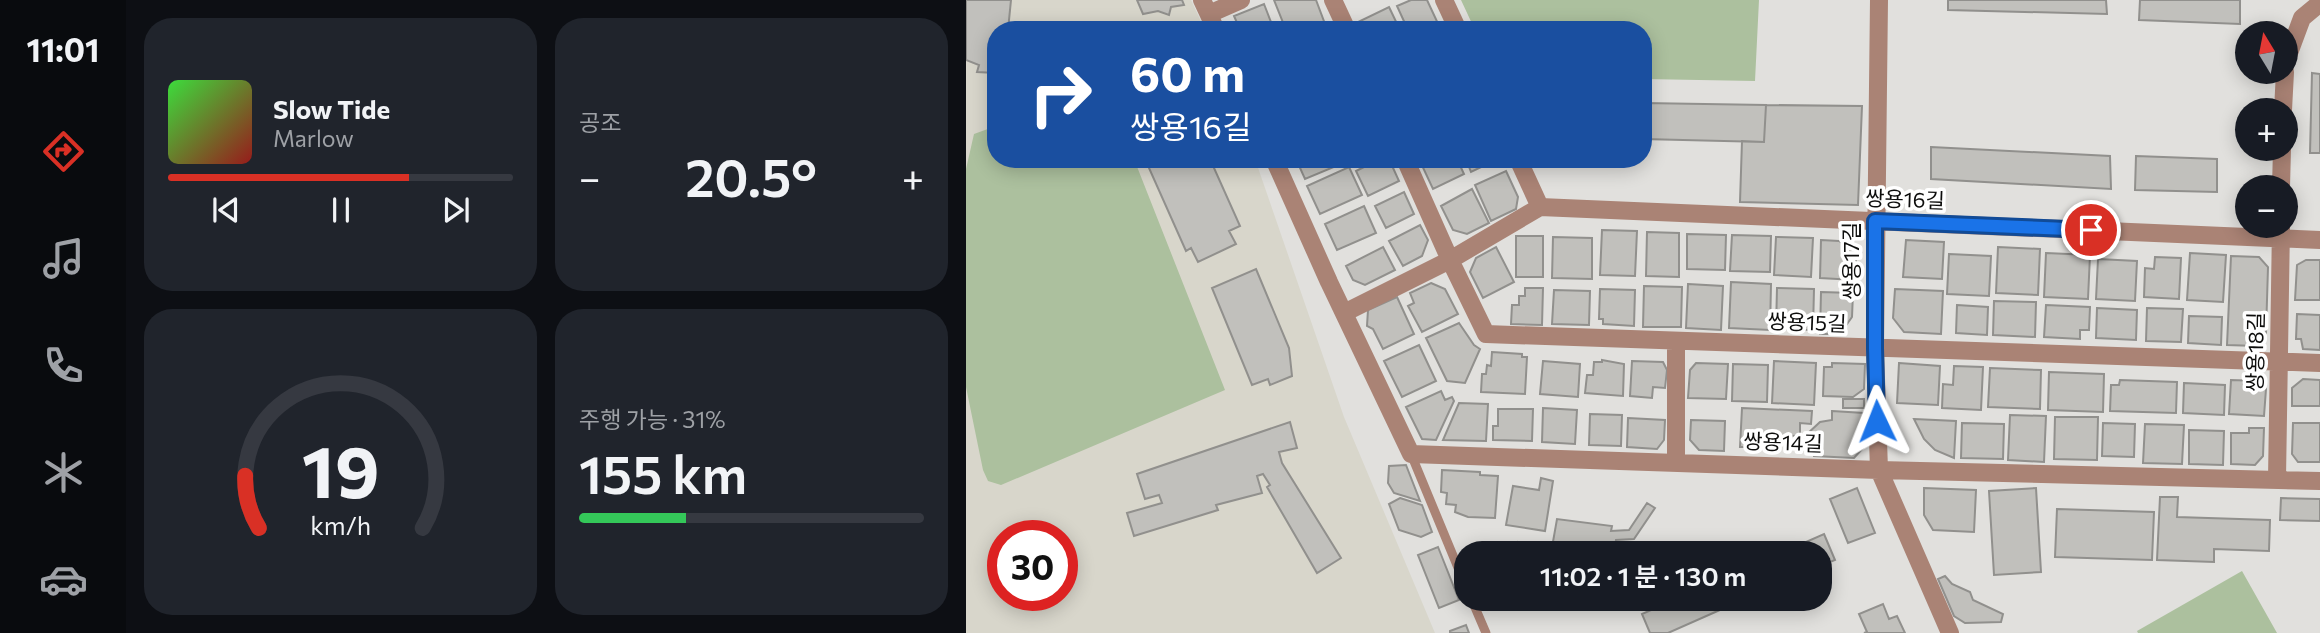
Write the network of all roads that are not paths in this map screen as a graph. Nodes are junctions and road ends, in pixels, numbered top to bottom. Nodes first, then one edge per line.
1 (1241, 0) edge
2 (1333, 0) edge
3 (1444, 0) edge
4 (1879, 0) edge
5 (2320, 3) edge
6 (1209, 15) edge
7 (1342, 21) edge
8 (1454, 21) edge
9 (2298, 29) edge
10 (1278, 168) edge
11 (1409, 168) edge
12 (1522, 168) edge
13 (1540, 207) junction
14 (1875, 221) junction
15 (2235, 231) edge
16 (2298, 236) edge
17 (2280, 238) edge
18 (2320, 240) edge
19 (1450, 260) junction
20 (1344, 313) junction
21 (1676, 342) junction
22 (1875, 348) junction
23 (2278, 362) junction
24 (2320, 363) edge
25 (1411, 454) junction
26 (1676, 461) junction
27 (1879, 470) junction
28 (2277, 479) junction
29 (2320, 481) edge
30 (1454, 558) edge
31 (1477, 611) edge
32 (1486, 633) edge
33 (1950, 633) edge

1 - 6 street
2 - 7 street
3 - 8 street
4 - 14 street, 쌍용17길
5 - 9 street
10 - 20 street
11 - 19 street, 쌍용15길
12 - 13 street
13 - 14 street, 쌍용16길
13 - 19 street
14 - 15 street, 쌍용16길
14 - 22 street, 쌍용17길
16 - 18 street, 쌍용16길
17 - 23 street, 쌍용18길
19 - 20 street
19 - 21 street, 쌍용15길
20 - 25 street
21 - 22 street, 쌍용15길
21 - 26 street
22 - 23 street, 쌍용15길
22 - 27 street, 쌍용17길
23 - 24 street, 쌍용15길
23 - 28 street, 쌍용18길
25 - 26 street, 쌍용14길
25 - 30 lane
26 - 27 street, 쌍용14길
27 - 28 street, 쌍용14길
27 - 33 street, 쌍용17길
28 - 29 street, 쌍용14길
31 - 32 lane

